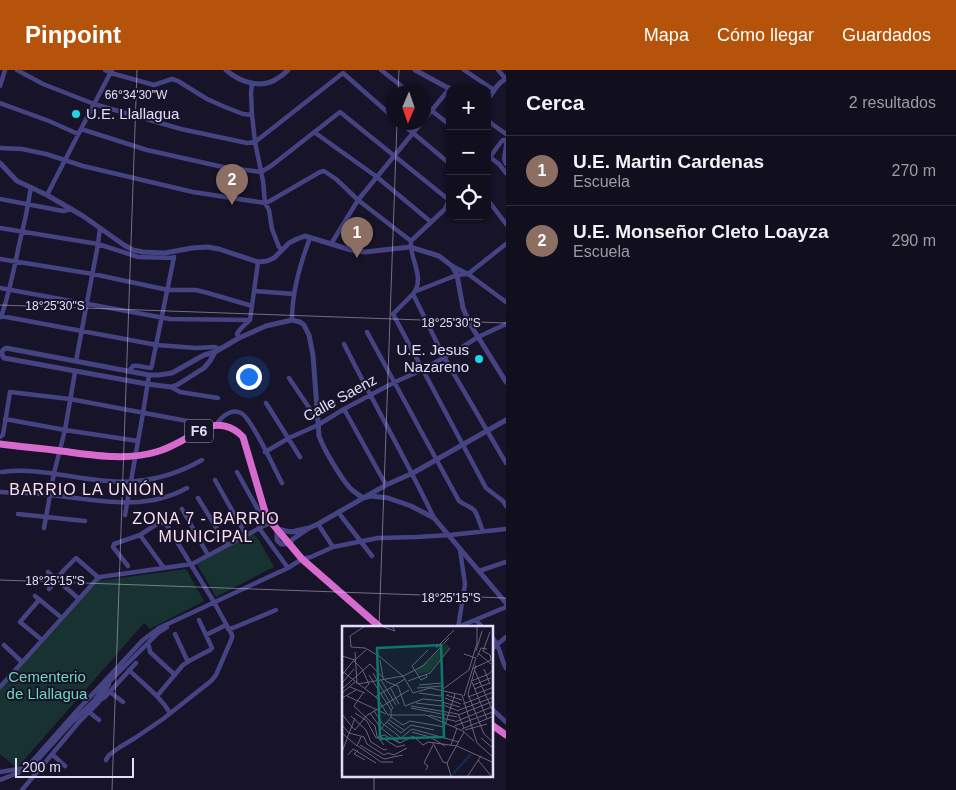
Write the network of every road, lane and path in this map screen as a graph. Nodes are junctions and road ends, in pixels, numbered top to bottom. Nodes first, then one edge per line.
1 (5, 70) edge
2 (17, 70) edge
3 (105, 70) edge
4 (226, 70) edge
5 (288, 70) edge
6 (381, 70) edge
7 (415, 70) edge
8 (464, 70) edge
9 (498, 70) edge
10 (112, 72) edge
11 (506, 79) edge
12 (252, 83) junction
13 (400, 85) edge
14 (0, 86) edge
15 (446, 87) edge
16 (494, 90) junction
17 (446, 94) edge
18 (491, 94) edge
19 (0, 103) edge
20 (94, 104) junction
21 (386, 109) edge
22 (432, 110) joint
23 (252, 115) junction
24 (446, 122) edge
25 (491, 123) edge
26 (409, 130) edge
27 (416, 130) edge
28 (79, 131) junction
29 (314, 132) junction
30 (413, 134) junction
31 (506, 140) edge
32 (256, 142) junction
33 (0, 148) edge
34 (491, 154) edge
35 (395, 156) junction
36 (66, 160) junction
37 (491, 160) edge
38 (446, 161) edge
39 (0, 163) edge
40 (506, 164) edge
41 (261, 172) junction
42 (506, 172) edge
43 (377, 177) junction
44 (31, 188) junction
45 (47, 195) junction
46 (446, 197) edge
47 (0, 199) edge
48 (358, 200) junction
49 (265, 203) junction
50 (491, 204) edge
51 (28, 205) junction
52 (445, 208) edge
53 (72, 209) junction
54 (431, 222) junction
55 (506, 224) edge
56 (0, 228) edge
57 (100, 228) junction
58 (22, 232) junction
59 (310, 238) junction
60 (98, 244) junction
61 (332, 244) junction
62 (411, 244) junction
63 (506, 244) edge
64 (282, 250) junction
65 (175, 251) junction
66 (0, 258) edge
67 (174, 258) junction
68 (16, 262) junction
69 (258, 262) junction
70 (452, 266) junction
71 (93, 274) junction
72 (468, 274) junction
73 (457, 275) junction
74 (0, 288) edge
75 (9, 290) junction
76 (168, 290) junction
77 (254, 291) junction
78 (414, 293) junction
79 (294, 294) junction
80 (506, 302) edge
81 (87, 304) junction
82 (252, 306) junction
83 (1, 317) edge
84 (162, 318) junction
85 (250, 320) junction
86 (292, 320) junction
87 (506, 324) edge
88 (83, 330) junction
89 (367, 332) dead end
90 (478, 337) junction
91 (239, 338) junction
92 (344, 344) dead end
93 (157, 345) junction
94 (3, 347) edge
95 (217, 351) junction
96 (444, 357) junction
97 (2, 358) edge
98 (76, 361) junction
99 (422, 370) junction
100 (129, 371) junction
101 (75, 372) junction
102 (149, 375) junction
103 (289, 378) dead end
104 (395, 382) junction
105 (506, 382) edge
106 (147, 384) junction
107 (171, 387) junction
108 (370, 395) junction
109 (218, 398) dead end
110 (70, 400) junction
111 (266, 403) dead end
112 (344, 409) junction
113 (143, 413) junction
114 (5, 419) junction
115 (506, 420) edge
116 (318, 423) junction
117 (216, 425) junction
118 (206, 428) junction
119 (65, 430) junction
120 (488, 431) junction
121 (0, 437) edge
122 (289, 438) junction
123 (138, 441) junction
124 (0, 444) edge
125 (463, 445) junction
126 (60, 451) junction
127 (265, 452) junction
128 (135, 457) junction
129 (300, 457) dead end
130 (437, 459) junction
131 (202, 460) dead end
132 (506, 462) edge
133 (2, 472) dead end
134 (237, 472) dead end
135 (54, 473) junction
136 (412, 473) junction
137 (215, 480) dead end
138 (131, 481) junction
139 (282, 483) dead end
140 (386, 486) junction
141 (187, 488) dead end
142 (1, 492) edge
143 (50, 494) junction
144 (198, 498) dead end
145 (364, 498) junction
146 (127, 503) junction
147 (506, 506) edge
148 (182, 509) dead end
149 (338, 512) junction
150 (18, 514) dead end
151 (125, 515) dead end
152 (46, 517) junction
153 (434, 518) junction
154 (85, 521) dead end
155 (268, 523) junction
156 (318, 524) junction
157 (44, 528) dead end
158 (259, 528) junction
159 (309, 528) junction
160 (506, 529) edge
161 (482, 531) junction
162 (281, 533) junction
163 (140, 535) junction
164 (246, 535) junction
165 (450, 535) junction
166 (362, 542) junction
167 (290, 543) junction
168 (227, 545) junction
169 (333, 547) junction
170 (460, 548) junction
171 (208, 555) junction
172 (372, 556) dead end
173 (302, 559) junction
174 (506, 562) edge
175 (192, 564) junction
176 (128, 566) dead end
177 (164, 568) junction
178 (288, 568) junction
179 (479, 571) junction
180 (48, 572) dead end
181 (99, 578) junction
182 (56, 579) junction
183 (48, 589) dead end
184 (79, 598) junction
185 (214, 602) junction
186 (506, 603) edge
187 (506, 607) edge
188 (276, 610) dead end
189 (62, 618) junction
190 (199, 620) dead end
191 (476, 620) junction
192 (174, 621) junction
193 (379, 626) edge
194 (458, 626) edge
195 (461, 626) edge
196 (481, 626) edge
197 (227, 627) junction
198 (175, 634) dead end
199 (206, 635) junction
200 (506, 637) edge
201 (493, 638) edge
202 (42, 640) junction
203 (498, 644) junction
204 (4, 645) dead end
205 (149, 646) dead end
206 (493, 649) edge
207 (22, 662) junction
208 (188, 662) junction
209 (136, 663) dead end
210 (506, 668) edge
211 (129, 670) junction
212 (175, 675) junction
213 (114, 677) junction
214 (2, 680) edge
215 (0, 687) edge
216 (110, 692) junction
217 (156, 696) junction
218 (99, 701) junction
219 (123, 702) dead end
220 (493, 710) edge
221 (89, 712) junction
222 (170, 714) junction
223 (99, 720) dead end
224 (506, 722) edge
225 (493, 726) edge
226 (506, 735) edge
227 (52, 754) junction
228 (106, 760) dead end
229 (65, 766) dead end
230 (0, 772) edge
231 (0, 780) edge
232 (22, 790) edge

1 - 14 street
2 - 20 street
3 - 10 street
4 - 12 street
5 - 12 street
6 - 13 street
7 - 15 street
8 - 16 street
9 - 11 street
10 - 20 street
10 - 23 street
11 - 16 street
12 - 23 street
16 - 18 street
17 - 22 street
19 - 28 street
20 - 28 street
20 - 32 street
21 - 32 street
22 - 24 street
23 - 32 street
25 - 31 street
26 - 30 street
27 - 30 street
28 - 36 street
28 - 41 street
29 - 35 street
29 - 41 street
29 - 43 street
30 - 35 street
30 - 38 street
31 - 34 street
31 - 40 street
32 - 41 street
33 - 36 street
35 - 43 street
35 - 46 street
36 - 45 street
36 - 49 street
37 - 42 street
39 - 44 street
41 - 49 street
43 - 48 street
43 - 54 street
44 - 45 street
44 - 51 street
45 - 53 street
47 - 51 street
48 - 49 street
48 - 61 street
48 - 62 street
49 - 64 street
50 - 55 street
51 - 53 street
51 - 58 street
52 - 54 street
53 - 57 street
54 - 62 street
56 - 58 street
57 - 60 street
57 - 65 street
58 - 60 street
58 - 68 street
59 - 61 street
59 - 64 street
59 - 79 street
60 - 67 street
60 - 71 street
61 - 62 street
62 - 70 street
62 - 78 street
63 - 72 street
64 - 69 street
65 - 67 street
65 - 69 street
66 - 68 street
67 - 76 street
68 - 71 street
68 - 75 street
69 - 77 street
70 - 72 street
70 - 73 street
71 - 76 street
71 - 81 street
72 - 73 street
72 - 80 street
73 - 78 street
73 - 90 street
74 - 75 street
75 - 81 street
75 - 83 street
76 - 82 street
76 - 84 street
77 - 79 street
77 - 82 street
78 - 96 street
78 - 99 street
79 - 86 street
81 - 84 street
81 - 88 street
82 - 85 street
83 - 88 street
84 - 85 street
84 - 93 street
85 - 91 street
86 - 91 street
86 - 116 street
87 - 90 street, Calle Saenz
88 - 93 street
88 - 98 street
89 - 104 street
90 - 96 street, Calle Saenz
90 - 105 street
91 - 95 street
92 - 108 street
93 - 95 street
93 - 100 street
94 - 97 street
94 - 98 street
95 - 102 street
95 - 107 street
96 - 99 street, Calle Saenz
96 - 120 street
97 - 101 street
98 - 100 street
99 - 104 street, Calle Saenz
99 - 125 street
100 - 102 street
101 - 106 street
101 - 110 street
102 - 106 street
103 - 116 street
104 - 108 street, Calle Saenz
104 - 130 street
106 - 107 street
106 - 113 street
107 - 109 street
108 - 112 street, Calle Saenz
108 - 136 street
110 - 113 street
110 - 114 street
110 - 119 street
111 - 122 street
112 - 116 street, Calle Saenz
112 - 140 street
113 - 118 street
113 - 123 street
114 - 119 street
114 - 121 street
115 - 120 street
116 - 122 street, Calle Saenz
116 - 145 street
117 - 118 highway, F6
117 - 127 street
117 - 155 highway, F6
118 - 128 highway, F6
119 - 123 street
119 - 126 street
120 - 125 street
120 - 132 street
122 - 127 street, Calle Saenz
122 - 129 street
123 - 128 street
124 - 126 highway, F6
125 - 130 street
125 - 147 street
126 - 128 highway, F6
126 - 135 street
127 - 139 street
128 - 138 street
130 - 136 street
130 - 161 street
131 - 138 street
133 - 135 street
134 - 155 street
135 - 138 street
135 - 143 street
136 - 140 street
136 - 153 street
137 - 164 street
138 - 146 street
140 - 145 street
141 - 146 street
142 - 143 street
143 - 146 street
143 - 152 street
144 - 168 street
145 - 149 street
145 - 153 street
146 - 151 street
148 - 171 street
149 - 156 street
149 - 166 street
150 - 152 street
152 - 154 street
152 - 157 street
153 - 165 street
155 - 158 street
155 - 162 highway, F6
156 - 159 street
156 - 169 street
158 - 164 street
158 - 178 street
159 - 162 street
159 - 167 street
160 - 161 street
161 - 165 street
162 - 167 highway, F6
163 - 175 street
163 - 176 street
163 - 177 street
164 - 168 street
165 - 166 street
165 - 170 street
166 - 169 street
166 - 172 street
167 - 173 highway, F6
168 - 171 street
169 - 173 street
170 - 179 street
170 - 194 street
171 - 175 street
173 - 178 street
173 - 193 highway, F6
174 - 179 street
175 - 177 street
175 - 185 street
177 - 181 street
178 - 185 street
179 - 186 street
180 - 182 street
181 - 182 street
181 - 184 street
182 - 183 street
182 - 184 street
184 - 189 street
185 - 192 street
185 - 197 street
187 - 191 street
188 - 197 street
189 - 202 street
189 - 202 street
190 - 199 street
191 - 195 street
191 - 196 street
192 - 213 street
192 - 230 street
197 - 199 street
197 - 222 street
198 - 208 street
199 - 208 street
200 - 203 street
201 - 203 street
202 - 207 street
203 - 206 street
203 - 210 street
204 - 207 street
205 - 212 street
207 - 214 street
208 - 212 street
209 - 211 street
211 - 216 street
211 - 217 street
212 - 217 street
213 - 218 street
213 - 231 street
214 - 215 street
216 - 218 street
216 - 219 street
217 - 222 street
218 - 221 street
220 - 224 street
221 - 223 street
221 - 227 street
222 - 228 street
225 - 226 highway
227 - 229 street
227 - 232 street

